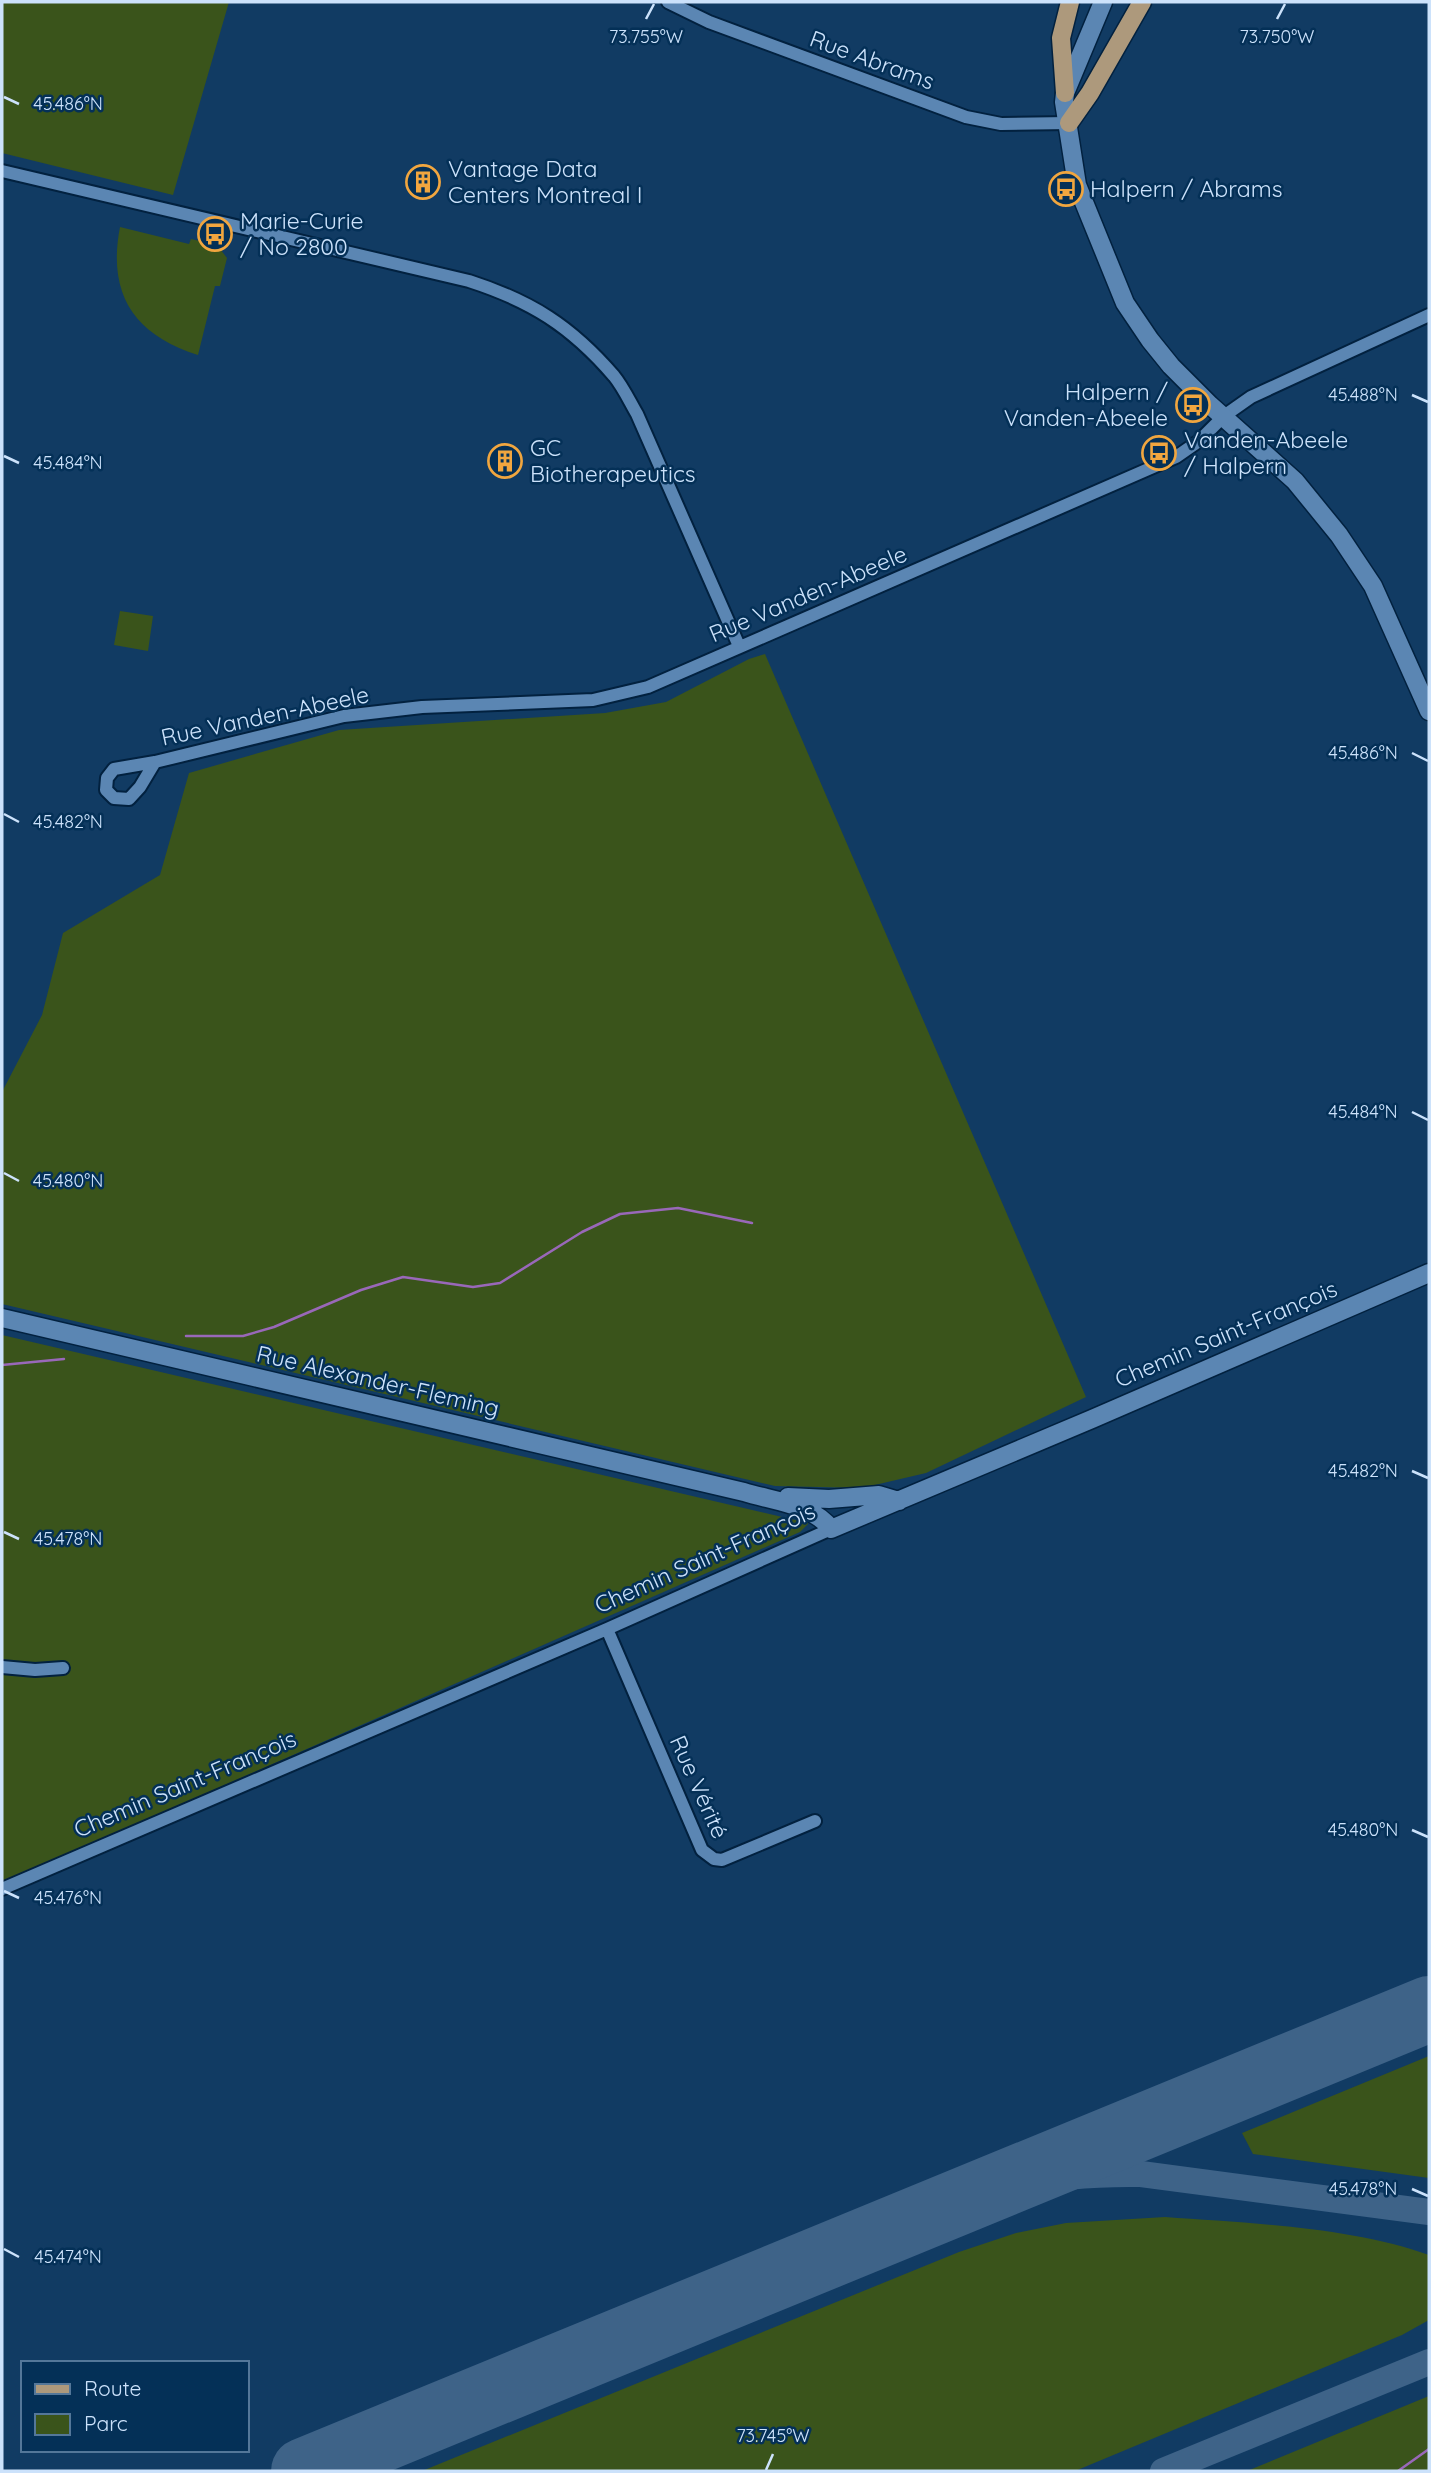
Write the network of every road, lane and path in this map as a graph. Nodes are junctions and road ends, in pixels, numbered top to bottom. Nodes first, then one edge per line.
1 (668, 2) edge
2 (1070, 2) edge
3 (1104, 2) edge
4 (1142, 2) edge
5 (1065, 93) junction
6 (1069, 123) junction
7 (2, 171) edge
8 (1429, 315) edge
9 (1224, 416) junction
10 (739, 646) junction
11 (1429, 711) edge
12 (155, 762) junction
13 (1429, 1273) edge
14 (2, 1318) edge
15 (744, 1492) junction
16 (899, 1501) junction
17 (831, 1529) junction
18 (607, 1629) junction
19 (2, 1667) edge
20 (63, 1668) dead end
21 (815, 1821) dead end
22 (2, 1889) edge

1 - 6 street, Rue Abrams
2 - 5 main road
3 - 5 street
3 - 6 street
4 - 6 main road
5 - 6 street
6 - 9 street
7 - 10 street
8 - 9 street, Rue Vanden-Abeele
9 - 10 street, Rue Vanden-Abeele
9 - 11 street
10 - 12 street, Rue Vanden-Abeele
12 - 12 street, Rue Vanden-Abeele
13 - 16 street, Chemin Saint-François
14 - 15 street, Rue Alexander-Fleming
15 - 16 street, Rue Alexander-Fleming
15 - 17 street, Rue Alexander-Fleming
16 - 17 street, Chemin Saint-François
17 - 18 street, Chemin Saint-François
18 - 21 street, Rue Vérité
18 - 22 street, Chemin Saint-François
19 - 20 street

